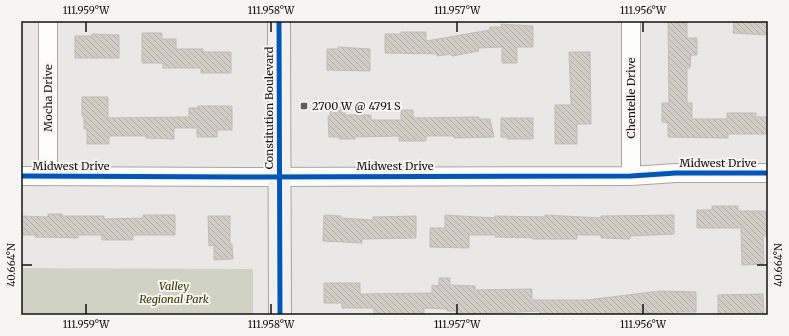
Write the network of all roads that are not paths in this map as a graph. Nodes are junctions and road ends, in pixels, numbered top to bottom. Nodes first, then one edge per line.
1 (48, 21) edge
2 (279, 21) edge
3 (631, 21) edge
4 (768, 173) edge
5 (21, 176) edge
6 (48, 176) junction
7 (631, 176) junction
8 (279, 177) junction
9 (280, 315) edge

1 - 6 street, Mocha Drive
2 - 8 main road, Constitution Boulevard
3 - 7 street, Chentelle Drive
4 - 7 street, Midwest Drive
5 - 6 street, Midwest Drive
6 - 8 street, Midwest Drive
7 - 8 street, Midwest Drive
8 - 9 main road, Constitution Boulevard

